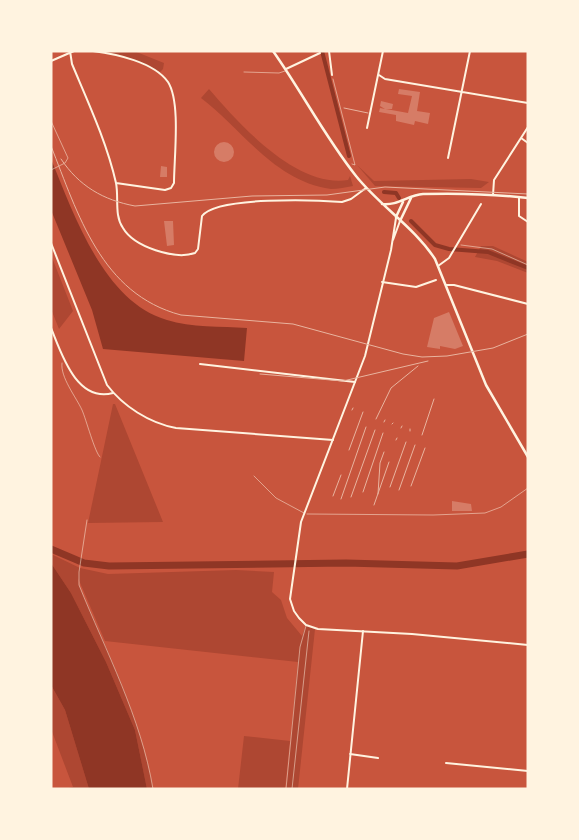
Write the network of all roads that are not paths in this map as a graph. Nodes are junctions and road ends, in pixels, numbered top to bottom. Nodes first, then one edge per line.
1 (74, 51) edge
2 (93, 51) edge
3 (273, 51) edge
4 (329, 51) edge
5 (383, 51) edge
6 (470, 51) edge
7 (70, 52) edge
8 (320, 53) dead end
9 (51, 60) edge
10 (286, 70) junction
11 (244, 72) dead end
12 (332, 75) road end
13 (379, 75) junction
14 (462, 92) junction
15 (528, 103) edge
16 (528, 127) edge
17 (367, 128) dead end
18 (521, 138) junction
19 (528, 143) edge
20 (448, 158) dead end
21 (116, 183) junction
22 (366, 188) junction
23 (493, 195) junction
24 (412, 196) junction
25 (519, 197) junction
26 (528, 198) edge
27 (404, 200) junction
28 (380, 203) junction
29 (481, 204) dead end
30 (396, 218) junction
31 (400, 221) junction
32 (528, 222) edge
33 (393, 240) junction
34 (51, 243) edge
35 (438, 266) junction
36 (436, 280) dead end
37 (382, 282) junction
38 (446, 285) junction
39 (528, 304) edge
40 (51, 328) edge
41 (200, 364) dead end
42 (355, 382) junction
43 (113, 393) junction
44 (333, 440) junction
45 (528, 457) edge
46 (254, 476) dead end
47 (528, 488) edge
48 (304, 514) junction
49 (306, 625) junction
50 (363, 631) junction
51 (528, 646) edge
52 (350, 754) junction
53 (378, 758) dead end
54 (446, 763) dead end
55 (528, 771) edge
56 (286, 789) edge
57 (347, 789) edge

1 - 7 street
2 - 21 street
3 - 10 main road
4 - 12 street
5 - 13 street
6 - 14 street
7 - 9 street
7 - 21 street
8 - 10 street
10 - 11 lane
10 - 22 main road
13 - 14 street
13 - 17 street
14 - 15 street
14 - 20 street
16 - 18 street
18 - 19 street
18 - 23 street
21 - 22 street
22 - 28 main road
23 - 24 main road
23 - 25 main road
24 - 27 main road
24 - 31 main road
25 - 26 main road
25 - 32 street
27 - 28 main road
27 - 30 main road
28 - 30 main road
29 - 35 street
30 - 31 main road
30 - 33 street
31 - 33 street
31 - 35 main road
33 - 37 street
34 - 43 street
35 - 38 main road
36 - 37 street
37 - 42 street
38 - 39 street
38 - 45 main road
40 - 43 street
41 - 42 street
42 - 44 street
43 - 44 street
44 - 48 street
46 - 48 lane
47 - 48 lane
48 - 49 street
49 - 50 street
49 - 56 lane
50 - 51 street
50 - 52 street
52 - 53 street
52 - 57 street
54 - 55 street

